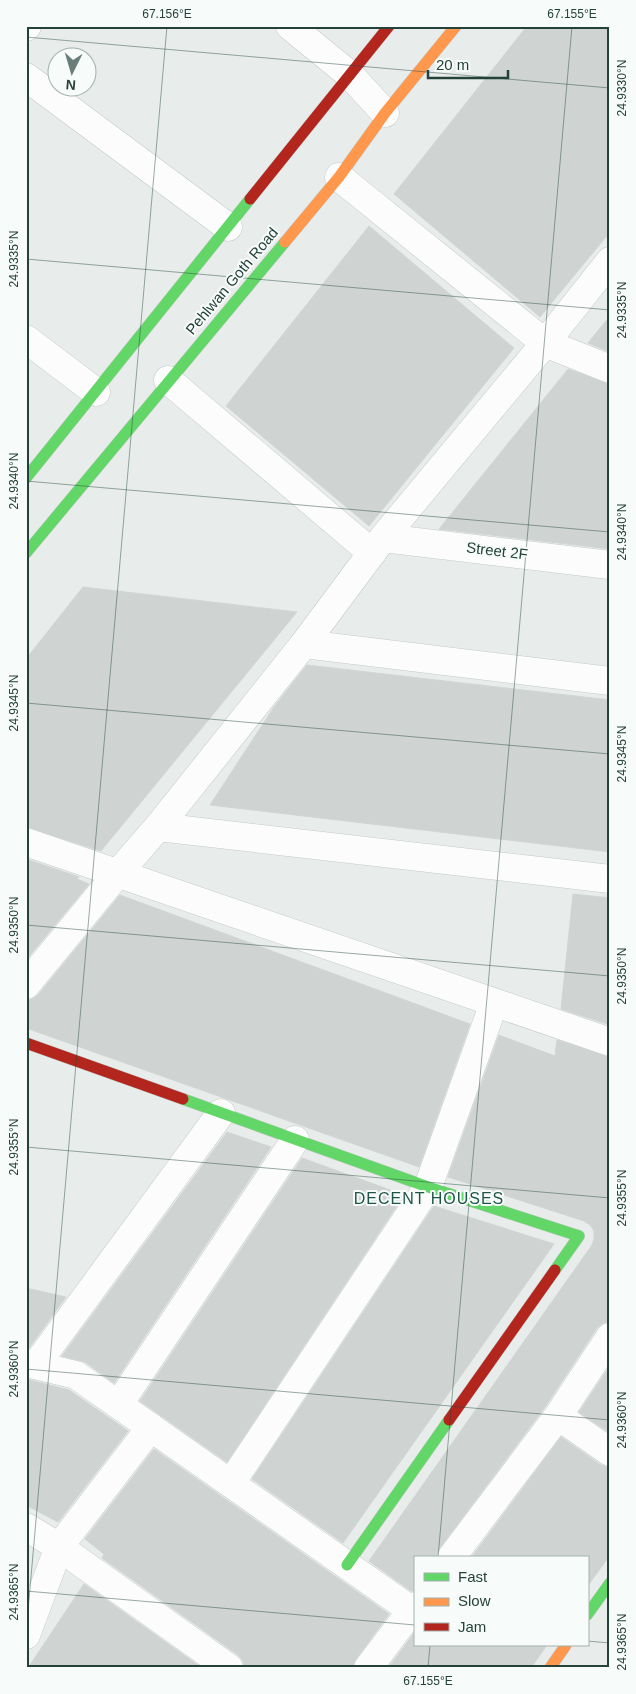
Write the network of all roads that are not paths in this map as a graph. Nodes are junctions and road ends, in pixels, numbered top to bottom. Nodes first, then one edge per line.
1 (290, 26) edge
2 (389, 26) edge
3 (456, 26) edge
4 (350, 75) junction
5 (26, 77) edge
6 (385, 113) junction
7 (339, 177) junction
8 (228, 227) junction
9 (610, 261) edge
10 (26, 339) edge
11 (545, 343) junction
12 (610, 369) edge
13 (168, 380) junction
14 (96, 392) junction
15 (26, 478) edge
16 (378, 545) junction
17 (26, 553) edge
18 (610, 565) edge
19 (304, 644) junction
20 (610, 681) edge
21 (158, 827) junction
22 (26, 842) edge
23 (118, 873) junction
24 (610, 879) edge
25 (26, 985) edge
26 (494, 1002) junction
27 (610, 1042) edge
28 (26, 1044) edge
29 (221, 1113) junction
30 (296, 1140) junction
31 (428, 1187) junction
32 (610, 1336) edge
33 (31, 1364) edge
34 (119, 1404) junction
35 (558, 1416) junction
36 (151, 1427) junction
37 (610, 1452) edge
38 (231, 1483) junction
39 (26, 1527) edge
40 (59, 1547) junction
41 (453, 1556) edge
42 (347, 1565) junction
43 (610, 1583) edge
44 (413, 1608) edge
45 (588, 1614) edge
46 (26, 1635) edge
47 (565, 1646) edge
48 (230, 1668) edge
49 (368, 1668) edge
50 (550, 1668) edge

1 - 4 street
2 - 4 main road
3 - 6 main road, Pehlwan Goth Road
4 - 6 street
4 - 8 main road
5 - 8 street
6 - 7 main road, Pehlwan Goth Road
7 - 11 street
7 - 13 main road, Pehlwan Goth Road
8 - 14 main road
9 - 11 street
10 - 14 street
11 - 12 street
11 - 16 street
13 - 16 street
13 - 17 main road, Pehlwan Goth Road
14 - 15 main road
16 - 18 street, Street 2F
16 - 19 street
19 - 20 street
19 - 21 street
21 - 23 street
21 - 24 street
22 - 23 street
23 - 25 street
23 - 26 street
26 - 27 street
26 - 31 street
28 - 29 main road
29 - 30 main road
29 - 33 street
30 - 31 main road
30 - 34 street
31 - 38 street
31 - 42 main road
32 - 35 street
33 - 34 street
34 - 36 street
35 - 37 street
35 - 41 street
36 - 38 street
36 - 40 street
38 - 42 street
39 - 40 street
40 - 46 street
40 - 48 street
42 - 44 street
43 - 45 main road
44 - 49 street
47 - 50 main road

